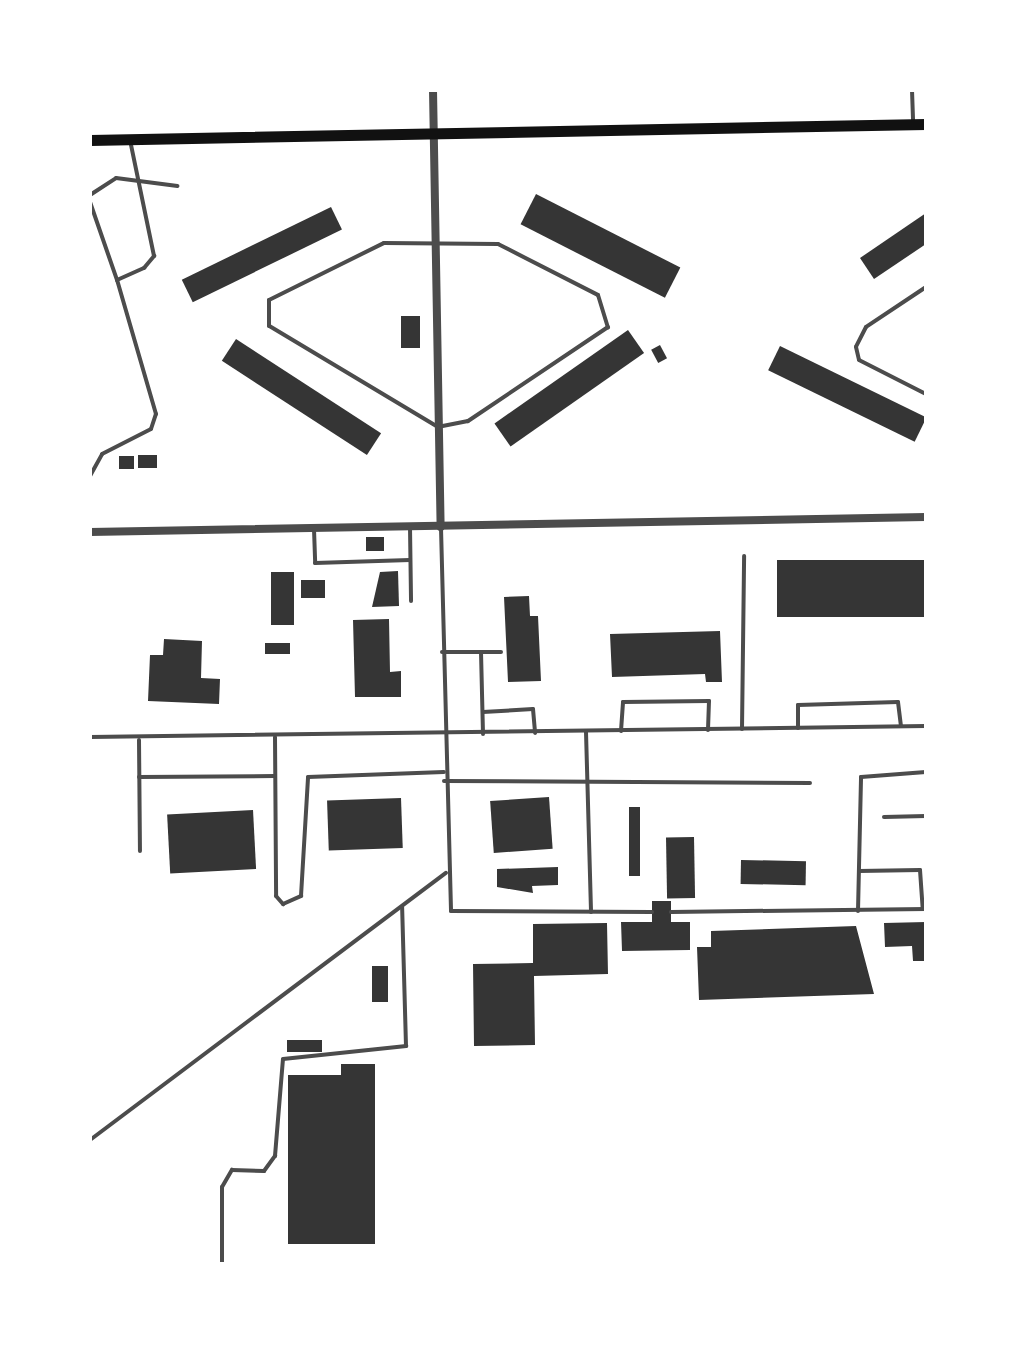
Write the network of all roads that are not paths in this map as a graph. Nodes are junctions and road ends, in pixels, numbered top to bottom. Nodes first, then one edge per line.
1 (433, 90) edge
2 (912, 90) edge
3 (920, 124) edge
4 (433, 131) junction
5 (129, 138) junction
6 (90, 140) edge
7 (145, 186) junction
8 (177, 186) dead end
9 (90, 195) edge
10 (90, 202) edge
11 (434, 244) junction
12 (117, 280) junction
13 (926, 287) edge
14 (926, 394) edge
15 (438, 427) junction
16 (90, 476) edge
17 (926, 517) edge
18 (410, 527) junction
19 (441, 527) junction
20 (314, 529) junction
21 (90, 532) edge
22 (744, 556) dead end
23 (410, 560) junction
24 (411, 601) dead end
25 (442, 652) junction
26 (481, 652) junction
27 (501, 652) dead end
28 (483, 712) junction
29 (901, 726) junction
30 (926, 726) edge
31 (798, 728) junction
32 (742, 729) junction
33 (708, 730) junction
34 (586, 732) junction
35 (621, 732) junction
36 (535, 733) junction
37 (483, 734) junction
38 (444, 735) junction
39 (275, 736) junction
40 (90, 737) edge
41 (139, 740) junction
42 (444, 772) junction
43 (926, 772) edge
44 (275, 776) junction
45 (139, 777) junction
46 (586, 780) junction
47 (444, 781) junction
48 (810, 783) dead end
49 (926, 816) edge
50 (884, 817) dead end
51 (140, 851) dead end
52 (859, 871) junction
53 (446, 873) junction
54 (402, 907) junction
55 (924, 909) edge
56 (858, 911) junction
57 (591, 912) junction
58 (652, 912) dead end
59 (671, 912) dead end
60 (90, 1140) edge
61 (222, 1264) edge

1 - 4 street
2 - 3 lane
3 - 4 main road
4 - 5 main road
4 - 11 street
5 - 6 main road
5 - 7 lane
7 - 8 lane
7 - 9 lane
7 - 12 lane
10 - 12 lane
11 - 15 street
11 - 15 lane
11 - 15 lane
12 - 16 lane
13 - 14 lane
15 - 19 street
17 - 19 street
18 - 19 street
18 - 20 street
18 - 23 lane
19 - 25 lane
20 - 21 street
20 - 23 lane
22 - 32 lane
23 - 24 lane
25 - 26 lane
25 - 38 lane
26 - 27 lane
26 - 28 lane
28 - 36 lane
28 - 37 lane
29 - 30 lane
29 - 31 lane
29 - 31 lane
31 - 32 lane
32 - 33 lane
33 - 35 lane
33 - 35 lane
34 - 35 lane
34 - 36 lane
34 - 46 lane
36 - 37 lane
37 - 38 lane
38 - 39 lane
38 - 42 lane
39 - 41 lane
39 - 44 lane
40 - 41 lane
41 - 45 lane
42 - 44 lane
42 - 47 lane
43 - 52 lane
44 - 45 lane
45 - 51 lane
46 - 47 lane
46 - 48 lane
46 - 57 lane
47 - 53 lane
49 - 50 lane
52 - 55 lane
52 - 56 lane
53 - 54 lane
53 - 57 lane
54 - 60 lane
54 - 61 lane
55 - 56 lane
56 - 59 lane
57 - 58 lane

